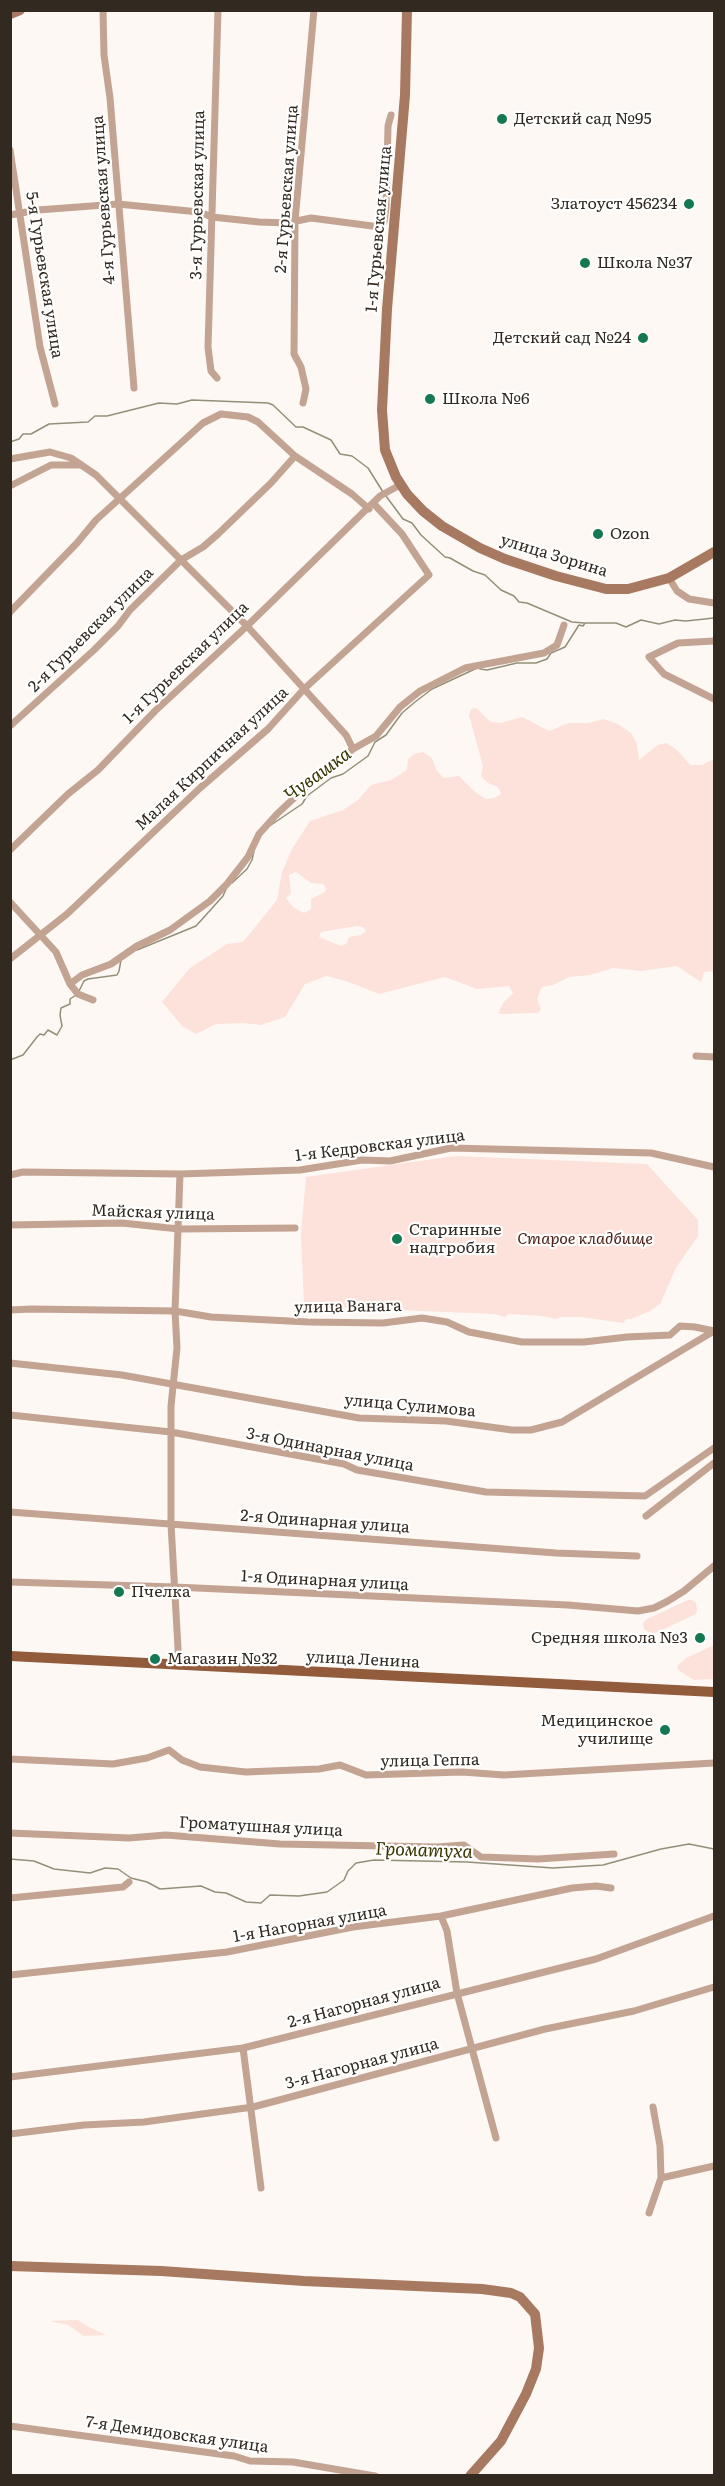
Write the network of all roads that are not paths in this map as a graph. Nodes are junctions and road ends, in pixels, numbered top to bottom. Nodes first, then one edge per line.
1 (20, 10) edge
2 (103, 10) edge
3 (218, 10) edge
4 (314, 10) edge
5 (407, 10) edge
6 (10, 14) edge
7 (391, 115) dead end
8 (10, 150) edge
9 (118, 204) junction
10 (20, 213) junction
11 (10, 215) edge
12 (212, 217) junction
13 (295, 222) junction
14 (217, 378) dead end
15 (134, 388) dead end
16 (303, 403) dead end
17 (55, 404) dead end
18 (385, 450) joint
19 (295, 456) junction
20 (10, 459) edge
21 (81, 465) junction
22 (400, 485) junction
23 (10, 486) edge
24 (121, 499) junction
25 (371, 506) junction
26 (714, 552) edge
27 (181, 560) junction
28 (669, 578) junction
29 (714, 603) edge
30 (10, 612) edge
31 (564, 625) dead end
32 (247, 626) junction
33 (714, 641) edge
34 (304, 689) junction
35 (714, 699) edge
36 (10, 726) edge
37 (353, 749) junction
38 (10, 850) edge
39 (10, 902) edge
40 (41, 933) junction
41 (10, 959) edge
42 (70, 984) junction
43 (93, 1000) dead end
44 (696, 1056) dead end
45 (714, 1057) edge
46 (714, 1167) edge
47 (180, 1174) junction
48 (10, 1175) edge
49 (10, 1225) edge
50 (295, 1228) dead end
51 (179, 1229) junction
52 (10, 1310) edge
53 (175, 1311) junction
54 (714, 1331) edge
55 (10, 1363) edge
56 (173, 1384) junction
57 (10, 1415) edge
58 (171, 1432) junction
59 (714, 1448) edge
60 (714, 1462) edge
61 (10, 1512) edge
62 (646, 1516) dead end
63 (171, 1524) junction
64 (637, 1556) dead end
65 (714, 1566) edge
66 (10, 1582) edge
67 (175, 1587) junction
68 (10, 1656) edge
69 (179, 1666) junction
70 (714, 1692) edge
71 (10, 1759) edge
72 (714, 1763) edge
73 (10, 1833) edge
74 (614, 1854) dead end
75 (129, 1882) dead end
76 (611, 1888) dead end
77 (10, 1898) edge
78 (441, 1916) junction
79 (714, 1916) edge
80 (10, 1975) edge
81 (714, 1987) edge
82 (457, 1993) junction
83 (243, 2048) junction
84 (473, 2048) junction
85 (10, 2077) edge
86 (253, 2107) junction
87 (653, 2107) dead end
88 (10, 2134) edge
89 (496, 2138) dead end
90 (714, 2166) edge
91 (661, 2178) junction
92 (261, 2188) dead end
93 (649, 2213) dead end
94 (10, 2266) edge
95 (10, 2426) edge
96 (375, 2475) edge
97 (470, 2475) edge

1 - 6 main road
2 - 9 street, 4-я Гурьевская улица
3 - 12 street, 3-я Гурьевская улица
4 - 13 street, 2-я Гурьевская улица
5 - 18 main road, 1-я Гурьевская улица
7 - 13 street
8 - 10 street, 5-я Гурьевская улица
9 - 10 street
9 - 12 street
9 - 15 street, 4-я Гурьевская улица
10 - 11 street
10 - 17 street, 5-я Гурьевская улица
12 - 13 street
12 - 14 street, 3-я Гурьевская улица
13 - 16 street, 2-я Гурьевская улица
18 - 22 main road, улица Зорина
19 - 24 street
19 - 25 street
19 - 27 street, 2-я Гурьевская улица
20 - 21 street
21 - 23 street
21 - 24 street
22 - 25 street, 1-я Гурьевская улица
22 - 28 main road, улица Зорина
24 - 27 street
24 - 30 street
25 - 32 street, 1-я Гурьевская улица
25 - 34 street, Малая Кирпичная улица
26 - 28 main road, улица Зорина
27 - 32 street
27 - 36 street, 2-я Гурьевская улица
28 - 29 street
31 - 37 street
32 - 34 street
32 - 38 street, 1-я Гурьевская улица
33 - 35 street
34 - 37 street
34 - 40 street, Малая Кирпичная улица
37 - 42 street
39 - 40 street
40 - 41 street, Малая Кирпичная улица
40 - 42 street
42 - 43 street
44 - 45 street
46 - 47 street, 1-я Кедровская улица
47 - 48 street, 1-я Кедровская улица
47 - 51 street
49 - 51 street, Майская улица
50 - 51 street, Майская улица
51 - 53 street
52 - 53 street, улица Ванага
53 - 54 street, улица Ванага
53 - 56 street
54 - 56 street, улица Сулимова
55 - 56 street, улица Сулимова
56 - 58 street
57 - 58 street, 3-я Одинарная улица
58 - 59 street, 3-я Одинарная улица
58 - 63 street
60 - 62 street
61 - 63 street, 2-я Одинарная улица
63 - 64 street, 2-я Одинарная улица
63 - 67 street
65 - 67 street, 1-я Одинарная улица
66 - 67 street, 1-я Одинарная улица
67 - 69 street
68 - 69 main road, улица Ленина
69 - 70 main road, улица Ленина
71 - 72 street, улица Геппа
73 - 74 street, Громатушная улица
75 - 77 street
76 - 78 street, 1-я Нагорная улица
78 - 80 street, 1-я Нагорная улица
78 - 82 street
79 - 82 street, 2-я Нагорная улица
81 - 84 street, 3-я Нагорная улица
82 - 83 street, 2-я Нагорная улица
82 - 84 street
83 - 85 street, 2-я Нагорная улица
83 - 86 street
84 - 86 street, 3-я Нагорная улица
84 - 89 street
86 - 88 street, 3-я Нагорная улица
86 - 92 street
87 - 91 street
90 - 91 street
91 - 93 street
94 - 97 main road
95 - 96 street, 7-я Демидовская улица

